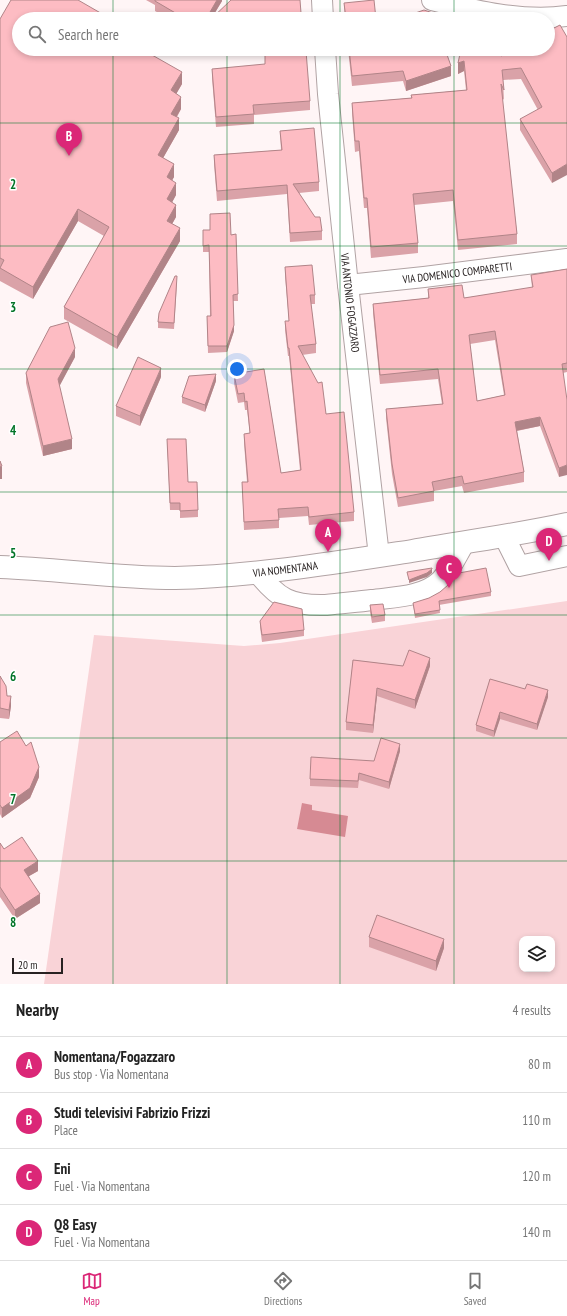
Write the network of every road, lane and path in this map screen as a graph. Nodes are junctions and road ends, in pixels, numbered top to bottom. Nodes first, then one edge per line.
1 (322, 0) edge
2 (432, 0) edge
3 (323, 12) edge
4 (485, 12) edge
5 (555, 16) edge
6 (567, 16) edge
7 (325, 56) edge
8 (567, 259) edge
9 (348, 285) junction
10 (567, 524) edge
11 (504, 536) junction
12 (465, 542) junction
13 (379, 556) junction
14 (567, 556) edge
15 (0, 567) edge
16 (258, 572) junction

1 - 3 street
2 - 4 street
5 - 6 street
7 - 9 street, VIA ANTONIO FOGAZZARO
8 - 9 street, VIA DOMENICO COMPARETTI
9 - 13 street, VIA ANTONIO FOGAZZARO
10 - 11 main road, VIA NOMENTANA
11 - 12 main road, VIA NOMENTANA
11 - 14 street
12 - 13 main road, VIA NOMENTANA
12 - 16 street
13 - 16 main road, VIA NOMENTANA
15 - 16 main road, VIA NOMENTANA

